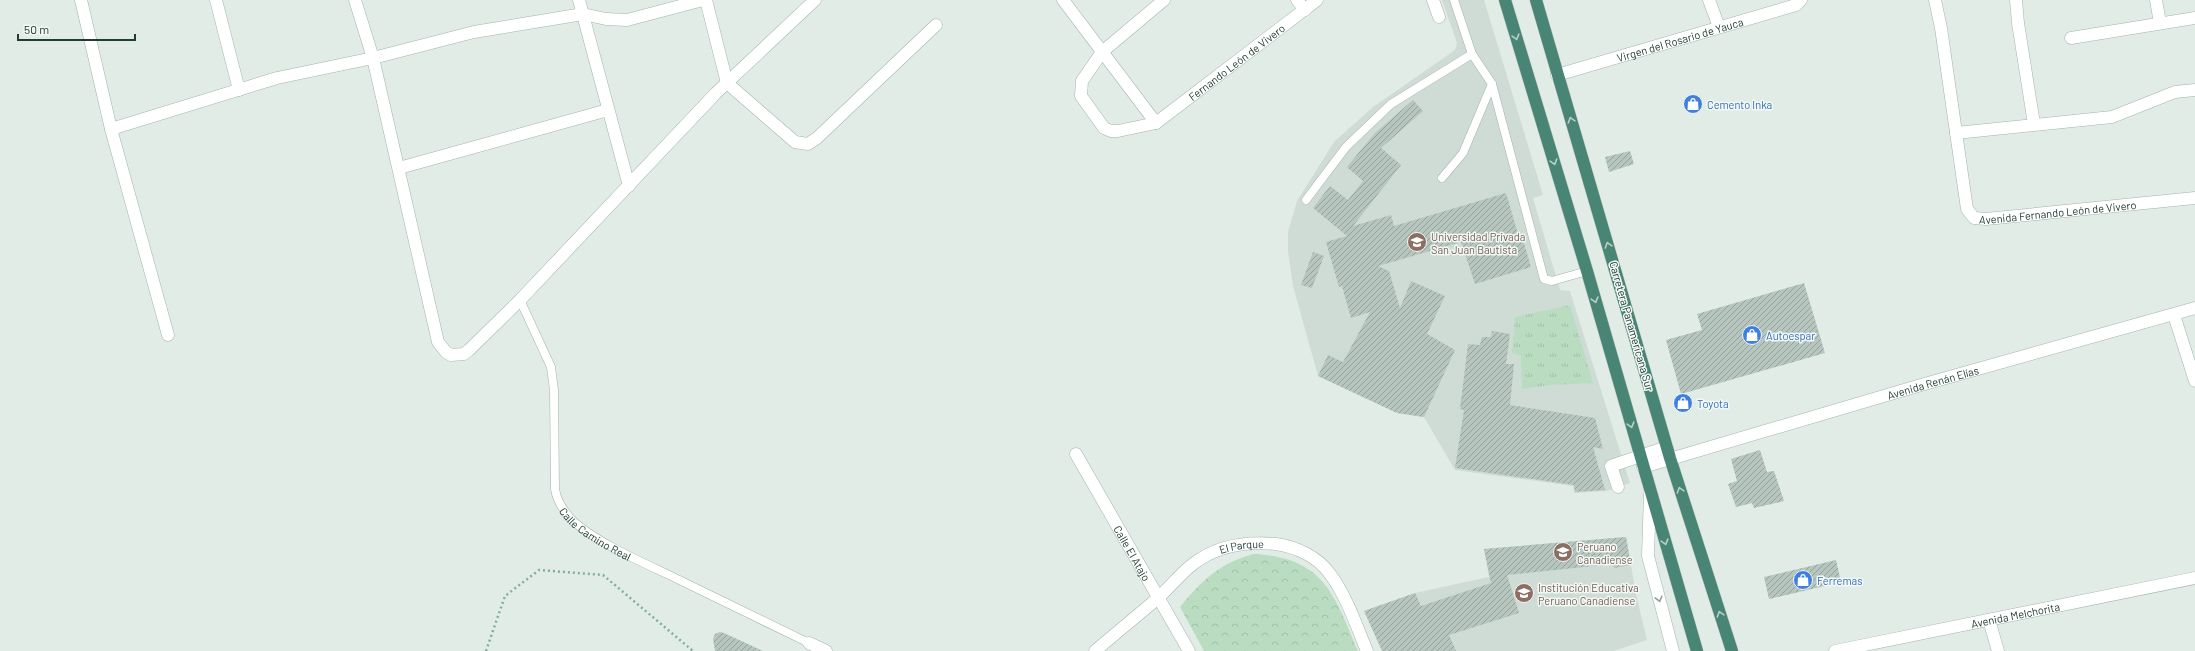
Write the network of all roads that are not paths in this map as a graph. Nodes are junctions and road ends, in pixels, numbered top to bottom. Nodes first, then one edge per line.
1 (81, 0) edge
2 (216, 0) edge
3 (355, 0) edge
4 (579, 0) edge
5 (704, 0) edge
6 (816, 0) edge
7 (1063, 0) edge
8 (1164, 0) edge
9 (1297, 0) edge
10 (1317, 0) edge
11 (1433, 0) edge
12 (1454, 0) edge
13 (1505, 0) edge
14 (1536, 0) edge
15 (1710, 0) edge
16 (1801, 0) edge
17 (1934, 0) edge
18 (2016, 0) edge
19 (2156, 0) edge
20 (1305, 10) junction
21 (583, 14) junction
22 (1439, 17) dead end
23 (2195, 18) edge
24 (2160, 23) junction
25 (936, 25) dead end
26 (1719, 28) junction
27 (2071, 38) dead end
28 (1102, 52) junction
29 (1472, 54) junction
30 (373, 58) junction
31 (1558, 75) junction
32 (727, 83) junction
33 (1492, 84) junction
34 (239, 90) junction
35 (2195, 90) edge
36 (608, 110) junction
37 (1156, 123) junction
38 (2034, 124) junction
39 (111, 129) junction
40 (1956, 133) junction
41 (399, 168) junction
42 (1442, 178) dead end
43 (629, 186) junction
44 (2195, 198) edge
45 (1306, 200) dead end
46 (1587, 271) junction
47 (520, 300) junction
48 (2195, 308) edge
49 (2174, 314) junction
50 (168, 335) dead end
51 (2195, 381) edge
52 (1668, 452) junction
53 (1076, 454) dead end
54 (1642, 462) junction
55 (1618, 487) dead end
56 (1651, 491) junction
57 (2195, 578) edge
58 (1159, 597) junction
59 (1990, 620) junction
60 (809, 643) joint
61 (826, 651) edge
62 (1095, 651) edge
63 (1189, 651) edge
64 (1367, 651) edge
65 (1673, 651) edge
66 (1697, 651) edge
67 (1732, 651) edge
68 (1835, 651) edge
69 (1998, 651) edge

1 - 39 street
2 - 34 street
3 - 30 street
4 - 21 street
5 - 21 street
5 - 32 street
6 - 32 street
7 - 28 street
8 - 28 street
9 - 20 street
10 - 20 street, Fernando León de Vivero
11 - 22 street
12 - 29 lane
13 -> 46 highway
14 - 31 highway, Carretera Panamericana Sur
15 - 26 street
16 - 26 street, Virgen del Rosario de Yauca
17 - 40 street, Avenida Fernando León de Vivero
18 - 38 street
19 - 24 street
20 - 37 street, Fernando León de Vivero
21 - 30 street
21 - 36 street
23 - 24 street
24 - 27 street
25 - 32 street
26 - 31 street, Virgen del Rosario de Yauca
28 - 37 street
28 - 37 street
29 - 33 lane
29 - 45 lane
30 - 34 street
30 - 41 street
52 -> 31 highway, Carretera Panamericana Sur
32 - 43 street
33 - 42 lane
33 - 46 lane
34 - 39 street
35 - 38 street
36 - 41 street
36 - 43 street
38 - 40 street
39 - 50 street
40 - 44 street, Avenida Fernando León de Vivero
41 - 47 street
43 - 47 street
46 -> 54 highway
47 - 60 lane, Calle Camino Real
48 - 49 street, Avenida Renán Elías
49 - 51 street
49 - 52 street, Avenida Renán Elías
52 - 54 street, Avenida Renán Elías
67 -> 52 highway, Carretera Panamericana Sur
53 - 58 street, Calle El Atajo
54 - 55 street, Avenida Renán Elías
54 - 56 highway
56 -> 65 street
56 -> 66 highway
57 - 59 street, Avenida Melchorita
58 - 62 street, El Parque
58 - 63 street, Calle El Atajo
58 - 64 street, El Parque
59 - 68 street, Avenida Melchorita
59 - 69 street
60 - 61 street, Calle Camino Real

